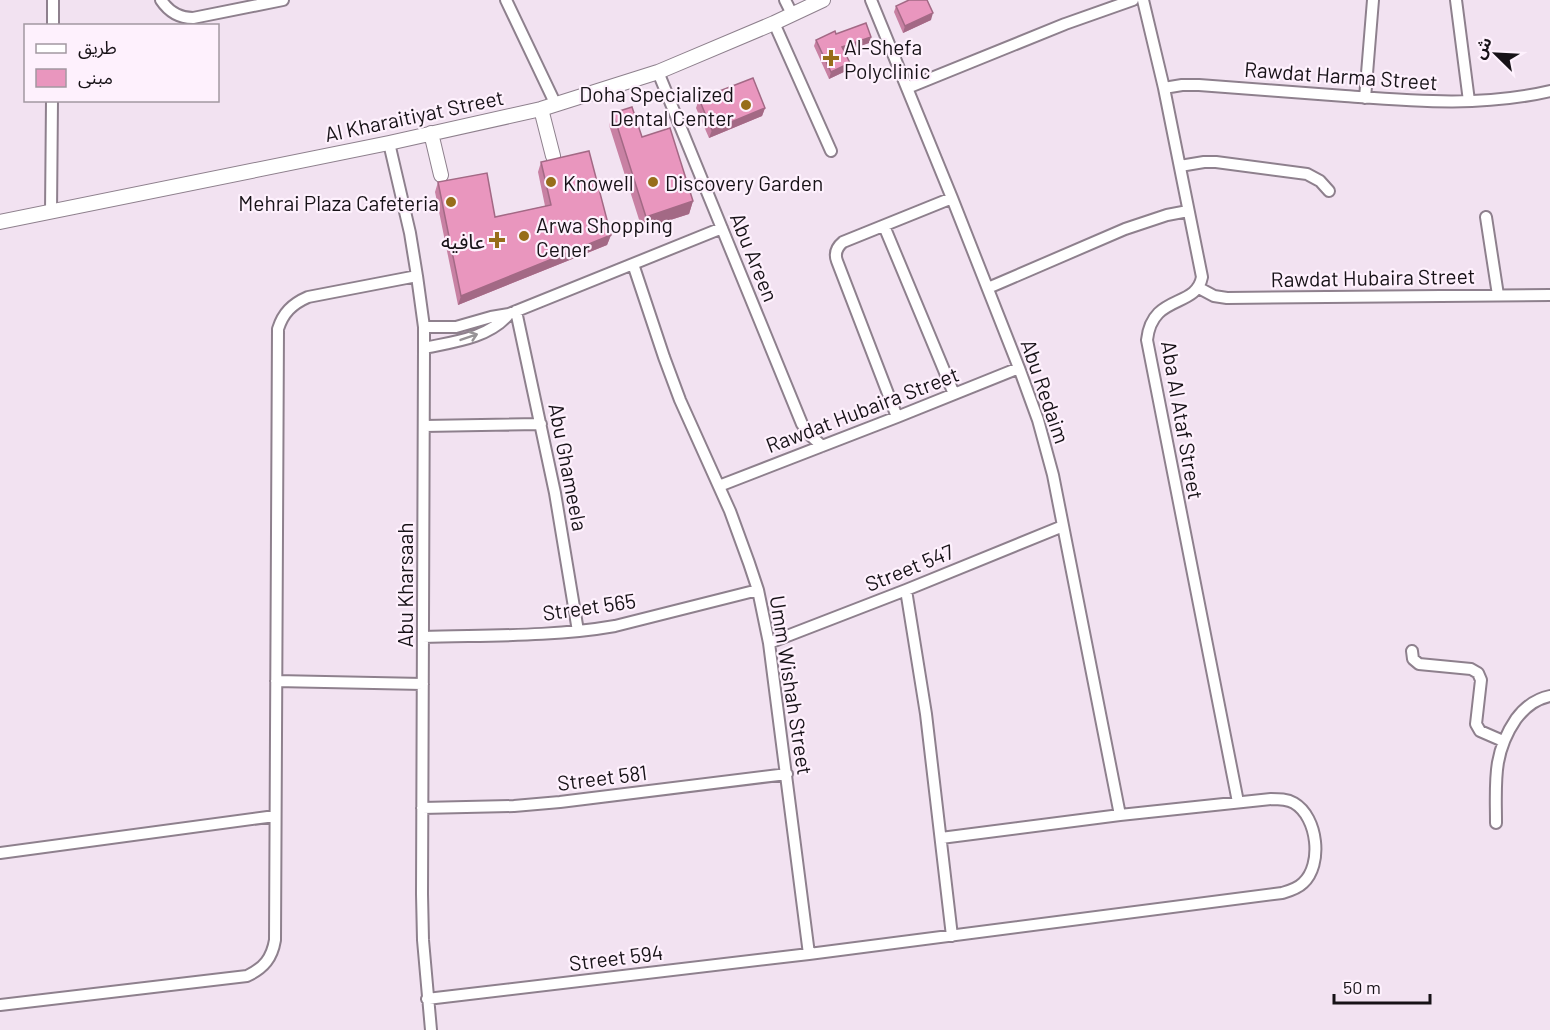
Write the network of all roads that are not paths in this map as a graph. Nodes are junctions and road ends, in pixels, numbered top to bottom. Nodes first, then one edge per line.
1 (53, 0) edge
2 (161, 0) edge
3 (283, 0) edge
4 (785, 0) edge
5 (823, 0) edge
6 (871, 0) edge
7 (1133, 0) edge
8 (1143, 0) edge
9 (1373, 0) edge
10 (1456, 0) edge
11 (510, 1) edge
12 (792, 14) junction
13 (774, 23) junction
14 (53, 24) edge
15 (658, 72) junction
16 (907, 88) junction
17 (1164, 88) junction
18 (1550, 91) edge
19 (1365, 98) junction
20 (1469, 101) junction
21 (52, 102) edge
22 (556, 105) junction
23 (541, 109) junction
24 (431, 134) junction
25 (389, 143) junction
26 (831, 151) dead end
27 (553, 156) dead end
28 (1180, 165) junction
29 (441, 175) dead end
30 (1329, 191) dead end
31 (952, 198) junction
32 (1188, 211) junction
33 (51, 212) junction
34 (1486, 218) dead end
35 (0, 222) edge
36 (884, 226) junction
37 (722, 228) junction
38 (633, 264) junction
39 (417, 276) junction
40 (988, 288) junction
41 (1199, 288) junction
42 (1498, 295) junction
43 (1550, 295) edge
44 (512, 312) junction
45 (423, 327) junction
46 (424, 348) junction
47 (1019, 368) junction
48 (954, 394) junction
49 (897, 417) junction
50 (541, 424) junction
51 (802, 424) junction
52 (424, 426) junction
53 (822, 446) junction
54 (804, 453) junction
55 (719, 486) junction
56 (1063, 526) junction
57 (758, 590) junction
58 (906, 590) junction
59 (578, 632) junction
60 (423, 637) junction
61 (769, 643) junction
62 (1412, 651) dead end
63 (276, 681) junction
64 (423, 684) junction
65 (1550, 696) edge
66 (1503, 741) junction
67 (787, 774) junction
68 (1238, 802) junction
69 (422, 808) junction
70 (1120, 815) junction
71 (275, 816) junction
72 (1496, 823) dead end
73 (941, 838) junction
74 (0, 853) edge
75 (952, 936) junction
76 (809, 954) junction
77 (427, 999) junction
78 (0, 1005) edge
79 (431, 1030) edge

1 - 14 street
2 - 3 street
4 - 12 street
5 - 12 street, Al Kharaitiyat Street
6 - 16 street, Abu Redaim
7 - 16 street
8 - 17 street
9 - 19 street
10 - 20 street
11 - 22 street
12 - 13 street, Al Kharaitiyat Street
13 - 15 street, Al Kharaitiyat Street
13 - 26 street
15 - 22 street, Al Kharaitiyat Street
15 - 37 street, Abu Areen
16 - 31 street, Abu Redaim
17 - 19 street, Rawdat Harma Street
17 - 28 street
18 - 20 street, Rawdat Harma Street
19 - 20 street, Rawdat Harma Street
21 - 33 street
22 - 23 street, Al Kharaitiyat Street
23 - 24 street, Al Kharaitiyat Street
23 - 27 street
24 - 25 street, Al Kharaitiyat Street
24 - 29 street
25 - 33 street, Al Kharaitiyat Street
25 - 39 street, Abu Kharsaah
28 - 30 street
28 - 32 street
31 - 36 street
31 - 40 street, Abu Redaim
32 - 40 street
32 - 41 street
33 - 35 street, Al Kharaitiyat Street
34 - 42 street
36 - 48 street
36 - 49 street
37 - 38 street
37 - 51 street, Abu Areen
38 - 44 street
38 - 55 street, Umm Wishah Street
39 - 45 street, Abu Kharsaah
39 - 63 street
40 - 47 street, Abu Redaim
41 - 42 street, Rawdat Hubaira Street
41 - 68 street, Aba Al Ataf Street
42 - 43 street, Rawdat Hubaira Street
44 - 45 street
46 -> 44 street
44 - 50 street, Abu Ghameela
45 - 46 street, Abu Kharsaah
46 - 52 street, Abu Kharsaah
47 - 48 street, Rawdat Hubaira Street
47 - 56 street, Abu Redaim
48 - 49 street, Rawdat Hubaira Street
49 - 53 street, Rawdat Hubaira Street
50 - 52 street
50 - 59 street, Abu Ghameela
51 - 53 street, Abu Areen
51 - 54 street, Abu Areen
52 - 60 street, Abu Kharsaah
53 - 54 street, Rawdat Hubaira Street
54 - 55 street, Rawdat Hubaira Street
55 - 57 street, Umm Wishah Street
56 - 58 street, Street 547
56 - 70 street, Abu Redaim
57 - 59 street, Street 565
57 - 61 street, Umm Wishah Street
58 - 61 street, Street 547
58 - 73 street
59 - 60 street, Street 565
60 - 64 street, Abu Kharsaah
61 - 67 street, Umm Wishah Street
62 - 66 street
63 - 64 street
63 - 71 street
64 - 69 street, Abu Kharsaah
65 - 66 street
66 - 72 street
67 - 69 street, Street 581
67 - 76 street, Umm Wishah Street
68 - 70 street, Street 594
68 - 75 street, Street 594
69 - 77 street, Abu Kharsaah
70 - 73 street, Street 594
71 - 74 street
71 - 78 street
73 - 75 street
75 - 76 street, Street 594
76 - 77 street, Street 594
77 - 79 street, Abu Kharsaah

